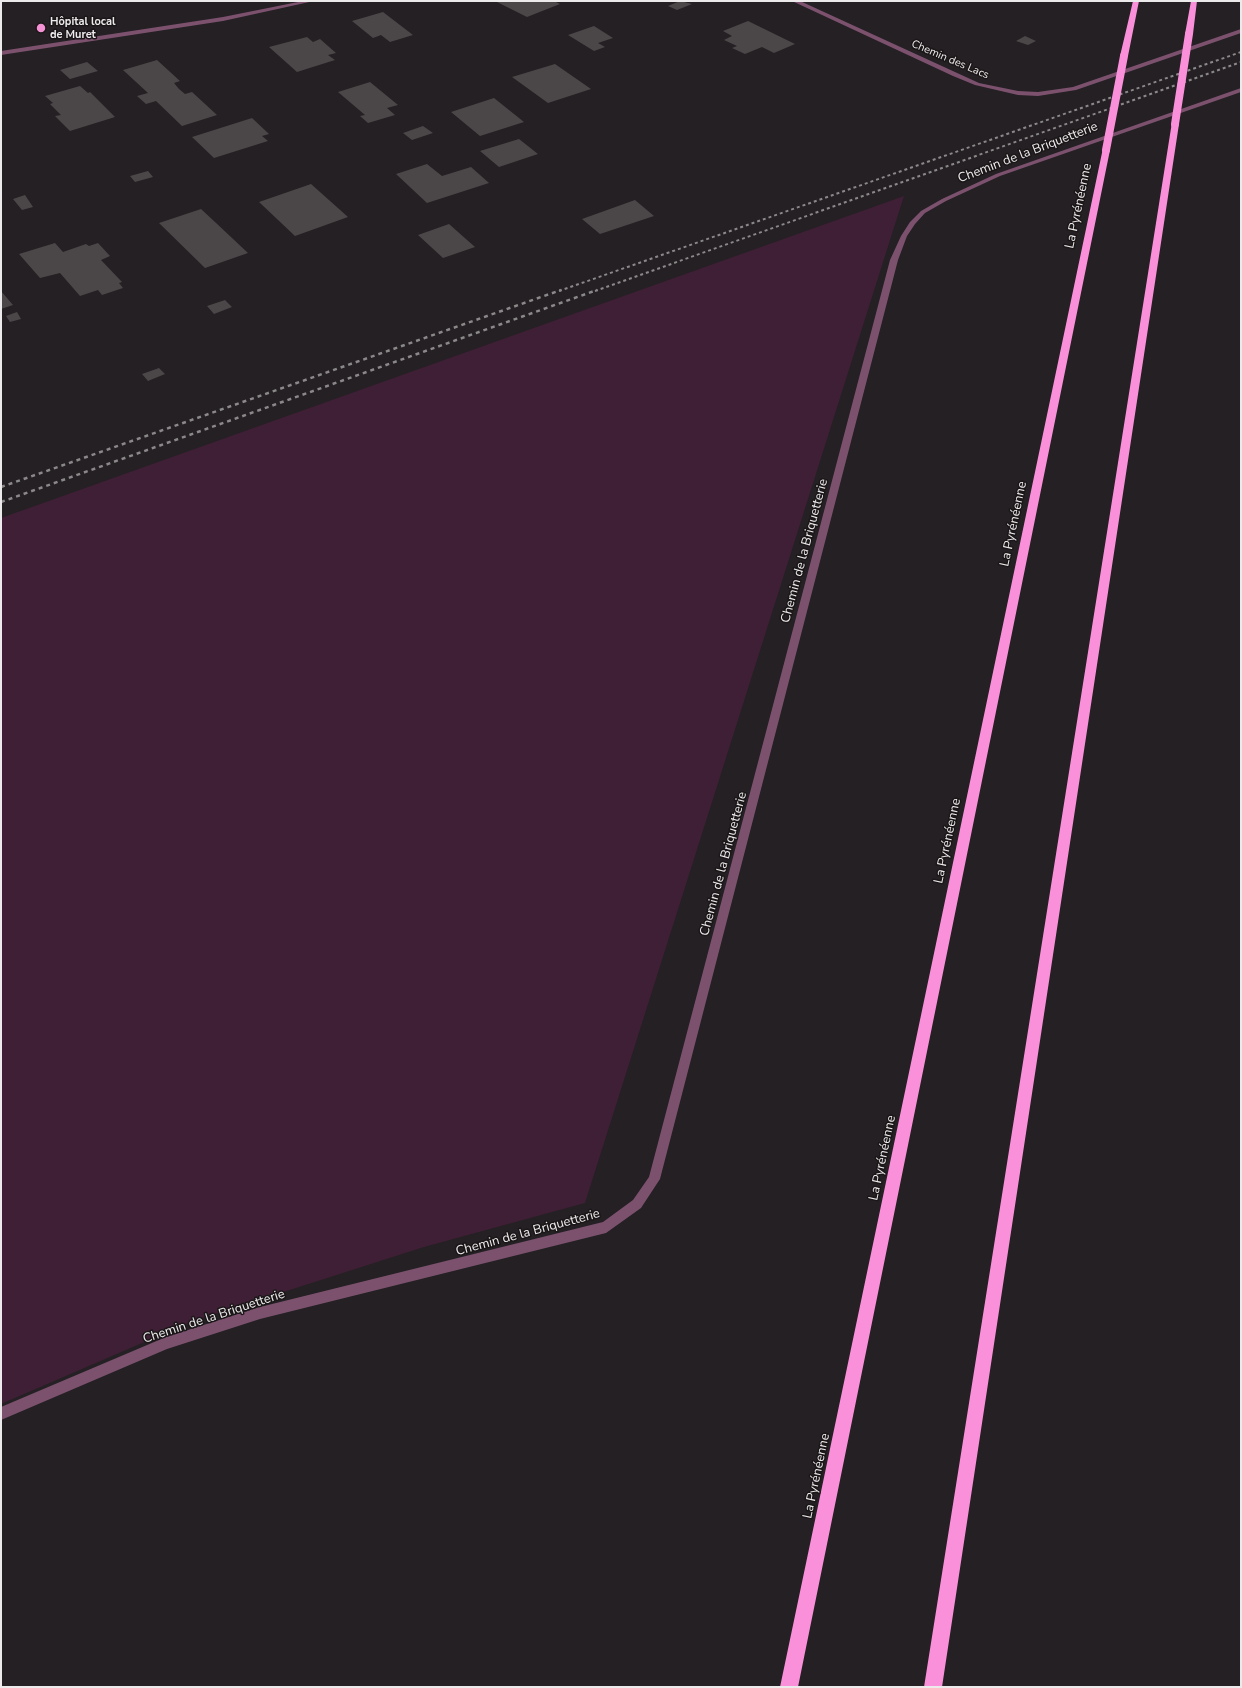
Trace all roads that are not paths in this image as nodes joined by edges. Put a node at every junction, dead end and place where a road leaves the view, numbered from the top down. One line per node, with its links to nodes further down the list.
1 (311, 1): 6 (street)
2 (795, 1): 5 (street, Chemin des Lacs)
3 (1136, 1): 9 (highway, La Pyrénéenne, bridge)
4 (1194, 1): 10 (highway, bridge)
5 (1241, 31)
6 (1, 53)
7 (1241, 90): 8 (street, Chemin de la Briquetterie)
8 (1, 1414)
9 (789, 1687)
10 (933, 1687)

